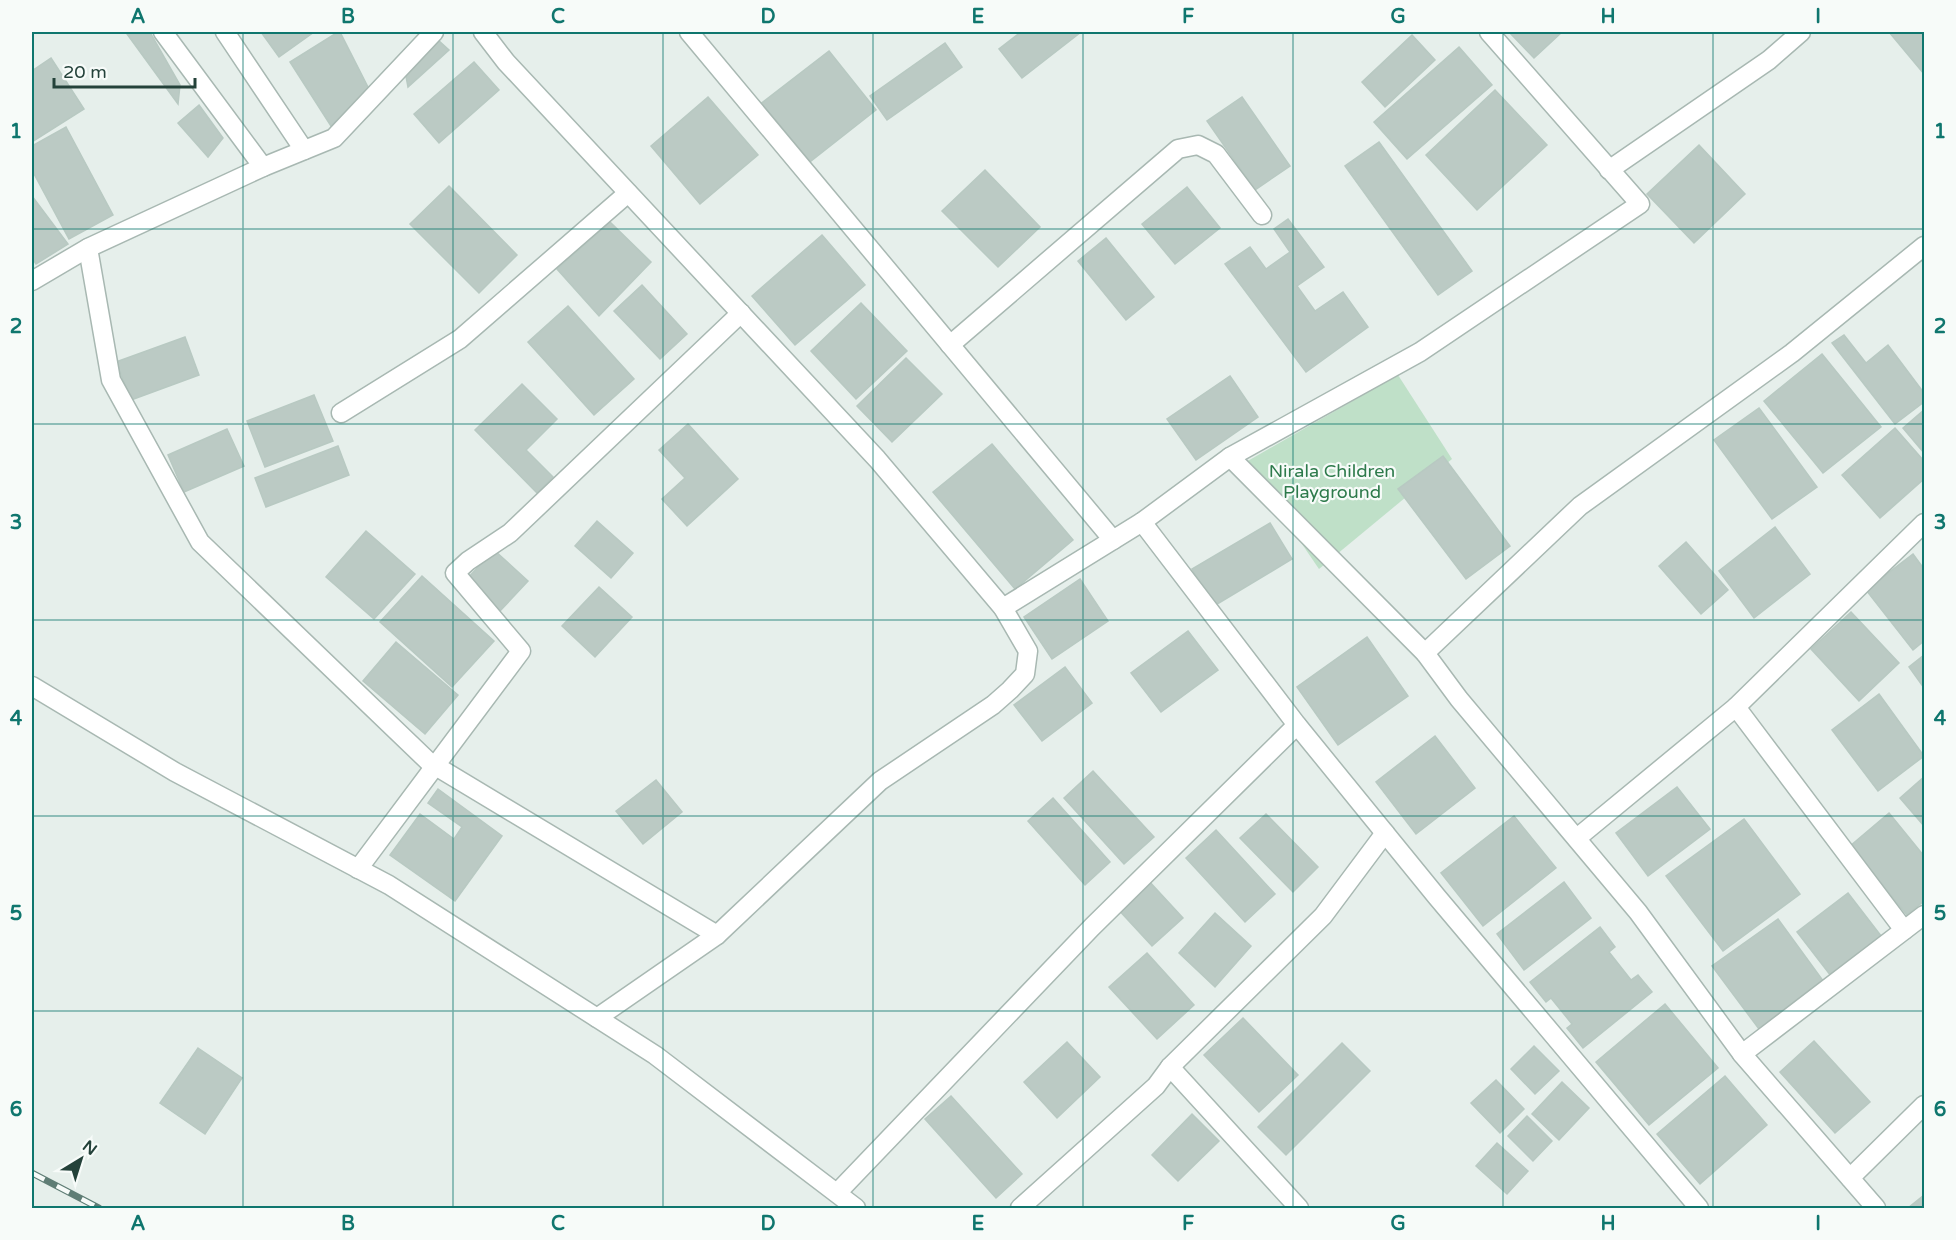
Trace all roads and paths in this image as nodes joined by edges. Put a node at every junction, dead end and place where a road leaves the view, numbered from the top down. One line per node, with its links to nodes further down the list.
1 (162, 32): 9 (street)
2 (225, 32): 8 (street)
3 (434, 32): 8 (street)
4 (483, 32): 11 (street)
5 (689, 32): 17 (street)
6 (1489, 32): 10 (street)
7 (1801, 32): 10 (street)
8 (304, 150): 9 (street)
9 (263, 167): 14 (street)
10 (1609, 170): 19 (street)
11 (628, 193): 16 (street); 18 (street)
12 (1262, 215): 17 (street)
13 (1924, 246): 24 (street)
14 (88, 248): 15 (street); 28 (street)
15 (32, 281)
16 (741, 313): 23 (street); 28 (street)
17 (950, 345): 22 (street)
18 (341, 413)
19 (1230, 457): 20 (street); 24 (street)
20 (1142, 522): 22 (street); 27 (street)
21 (1924, 523): 26 (street)
22 (1113, 540): 23 (street)
23 (1003, 608): 34 (street)
24 (1425, 653): 30 (street)
25 (32, 686): 31 (street)
26 (1736, 707): 30 (street); 33 (street)
27 (1297, 725): 29 (street); 40 (street)
28 (435, 765): 31 (street); 34 (street)
29 (1385, 833): 37 (street); 44 (street)
30 (1577, 838): 36 (street)
31 (358, 869): 35 (street)
32 (1924, 915): 33 (street)
33 (1904, 930): 36 (street)
34 (717, 935): 35 (street)
35 (597, 1018): 40 (street)
36 (1742, 1054): 39 (street)
37 (1170, 1067): 42 (street); 43 (street)
38 (1924, 1105): 39 (street)
39 (1850, 1178): 45 (street)
40 (837, 1193): 41 (street)
41 (856, 1209)
42 (1020, 1209)
43 (1299, 1209)
44 (1700, 1209)
45 (1876, 1209)

